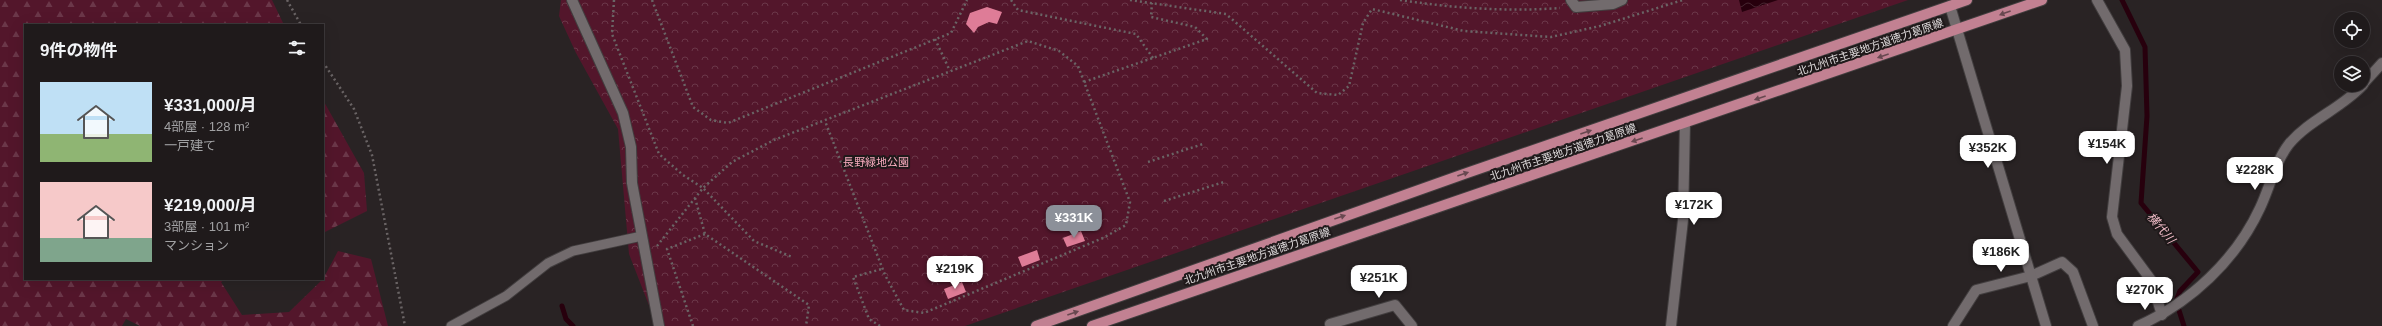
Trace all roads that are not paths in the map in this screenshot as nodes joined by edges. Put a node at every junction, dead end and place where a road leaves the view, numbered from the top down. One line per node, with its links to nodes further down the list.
1 (572, 0): 13 (street)
2 (1622, 0): 6 (street)
3 (1967, 0): 7 (main road, 北九州市主要地方道徳力葛原線)
4 (2042, 0): 8 (main road, 北九州市主要地方道徳力葛原線, one-way to 8)
5 (2096, 0): 15 (street)
6 (1573, 3)
7 (1949, 3): 8 (street); 19 (main road, 北九州市主要地方道徳力葛原線, one-way to 7)
8 (1958, 30): 12 (main road, 北九州市主要地方道徳力葛原線, one-way to 12); 14 (street)
9 (2382, 63): 10 (street)
10 (2370, 77)
11 (2357, 92): 15 (street)
12 (1685, 123): 20 (main road, 北九州市主要地方道徳力葛原線, one-way to 20); 22 (street)
13 (642, 236): 17 (lane); 18 (street)
14 (2031, 276): 23 (street); 24 (street); 25 (street)
15 (2162, 315): 26 (street)
16 (1330, 324): 21 (street)
17 (451, 326)
18 (658, 326)
19 (1036, 326)
20 (1092, 326)
21 (1412, 326)
22 (1671, 326)
23 (1953, 326)
24 (2046, 326)
25 (2093, 326)
26 (2138, 326)

